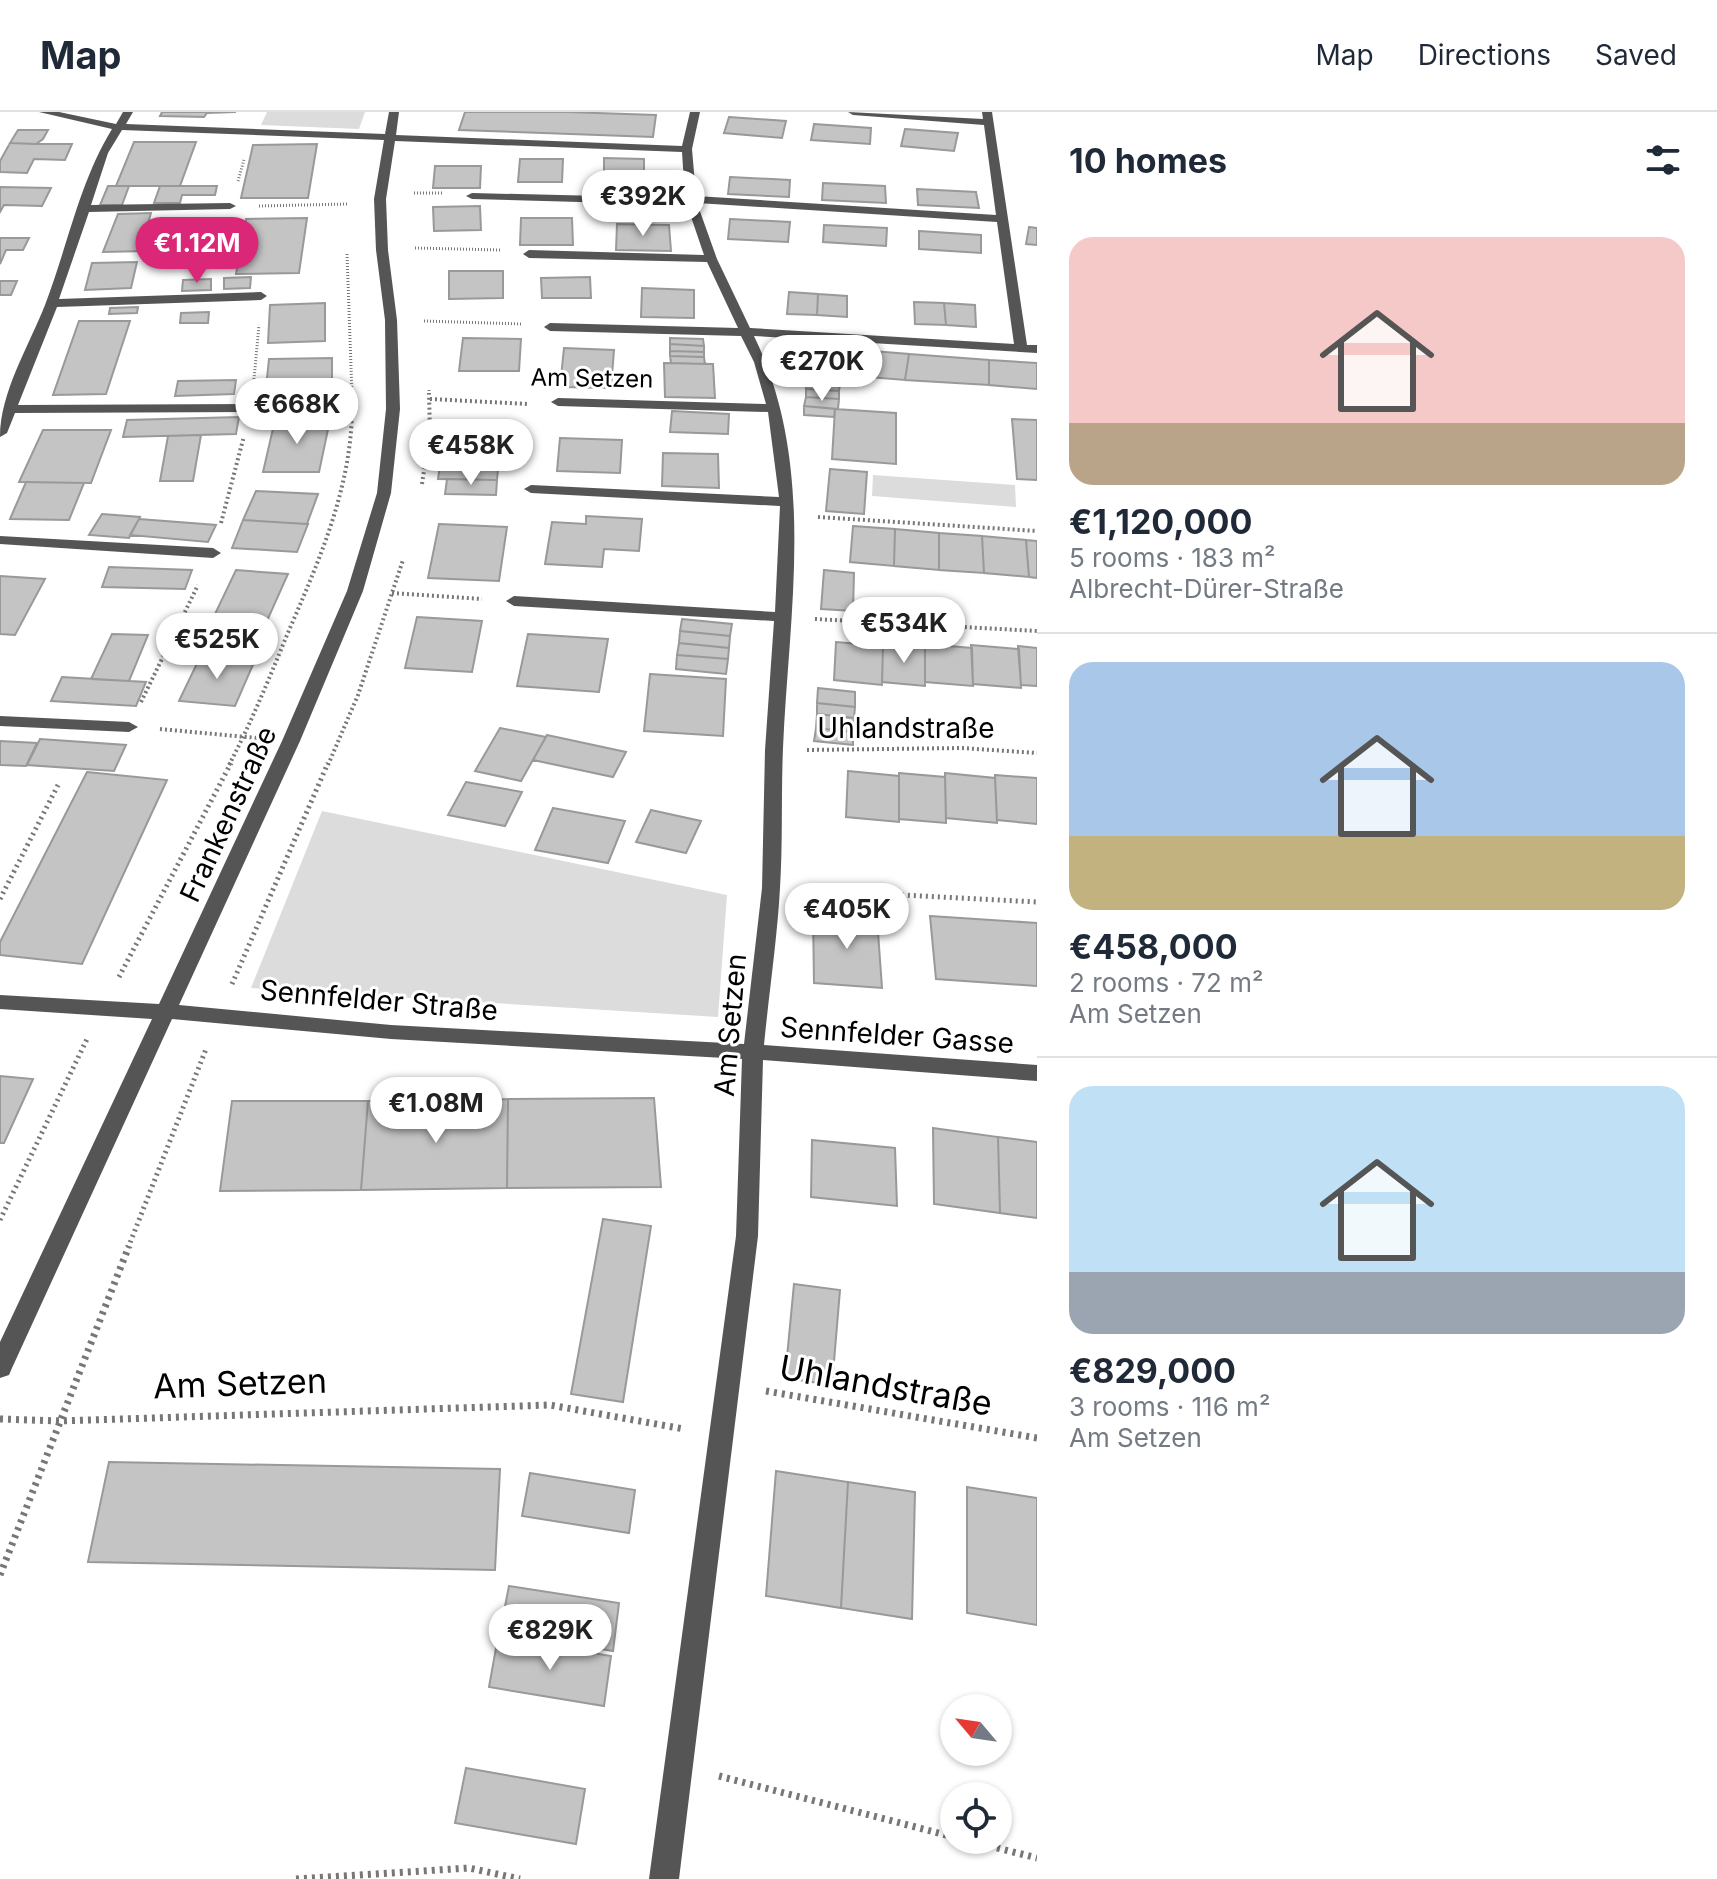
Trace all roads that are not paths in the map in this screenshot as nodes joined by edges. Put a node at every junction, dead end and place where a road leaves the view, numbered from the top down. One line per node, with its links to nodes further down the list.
1 (44, 112): 7 (street)
2 (128, 112): 7 (street)
3 (394, 112): 8 (street, Frankenstraße)
4 (695, 112): 9 (street, Am Setzen)
5 (853, 112): 6 (street)
6 (987, 117): 14 (street)
7 (117, 127): 8 (street); 13 (street)
8 (388, 138): 9 (street); 37 (street, Frankenstraße)
9 (687, 149): 11 (street, Am Setzen)
10 (472, 196): 11 (street)
11 (690, 200): 14 (street); 16 (street, Am Setzen)
12 (230, 206): 13 (street)
13 (82, 209): 18 (street)
14 (1001, 219): 21 (street)
15 (529, 254): 16 (street)
16 (711, 259): 20 (street, Am Setzen)
17 (261, 296): 18 (street)
18 (52, 303): 24 (street)
19 (550, 327): 20 (street, Am Setzen)
20 (746, 332): 21 (street, Am Setzen); 26 (street, Am Setzen)
21 (1021, 347): 22 (street, Am Setzen)
22 (1037, 349)
23 (558, 402): 26 (street, Am Setzen)
24 (7, 403): 25 (street); 27 (street)
25 (251, 408)
26 (774, 408): 29 (street, Am Setzen)
27 (0, 433)
28 (531, 489): 29 (street)
29 (788, 508): 33 (street, Am Setzen)
30 (0, 540): 31 (street)
31 (213, 553)
32 (514, 601): 33 (street)
33 (783, 617): 38 (street, Am Setzen)
34 (0, 721): 35 (street)
35 (129, 727)
36 (0, 1002): 37 (street, Sennfelder Straße)
37 (165, 1011): 38 (street, Sennfelder Straße); 40 (street, Frankenstraße)
38 (753, 1052): 39 (street, Sennfelder Gasse); 41 (street, Am Setzen)
39 (1037, 1073)
40 (0, 1368)
41 (664, 1879)

